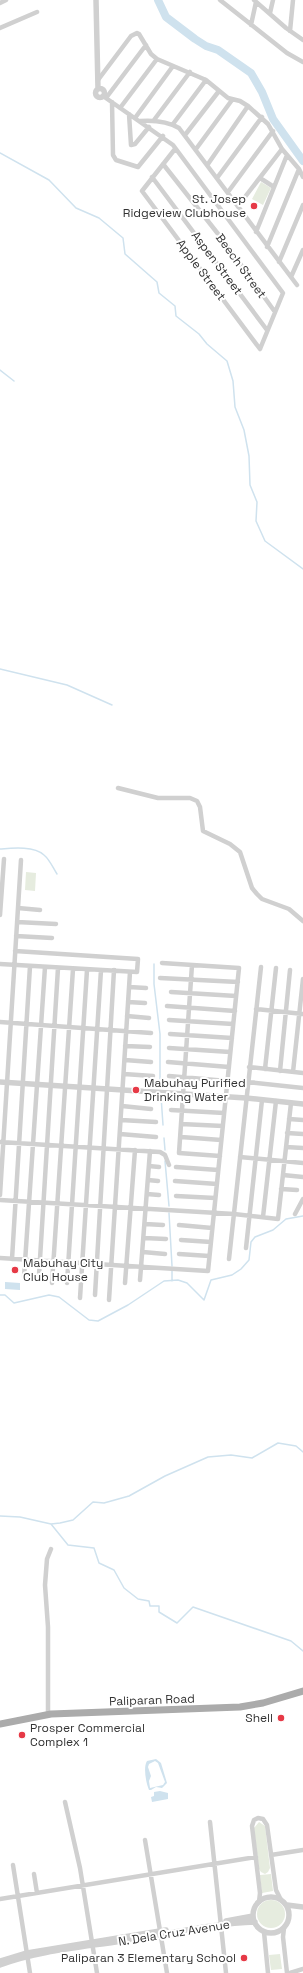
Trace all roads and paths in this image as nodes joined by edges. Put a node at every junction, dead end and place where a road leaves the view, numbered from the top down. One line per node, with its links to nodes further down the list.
1 (6, 0): 7 (street)
2 (96, 0): 19 (street)
3 (220, 0): 10 (street)
4 (273, 0): 9 (street)
5 (293, 0): 12 (street)
6 (255, 1): 9 (street); 10 (street)
7 (0, 3)
8 (37, 12): 11 (street)
9 (270, 13): 12 (street)
10 (251, 25): 16 (street)
11 (0, 28)
12 (290, 31): 13 (street)
13 (303, 40)
14 (146, 45): 15 (street); 19 (street); 22 (street)
15 (158, 59): 17 (street); 26 (street)
16 (303, 62)
17 (173, 66): 18 (street); 29 (street)
18 (190, 72): 20 (street); 30 (street)
19 (98, 80): 22 (street)
20 (206, 80): 21 (street); 32 (street)
21 (219, 91): 23 (street); 35 (street)
22 (104, 97): 24 (street)
23 (232, 100): 25 (street); 39 (street)
24 (112, 102): 26 (street); 36 (street)
25 (248, 106): 28 (street); 42 (street)
26 (120, 108): 27 (street)
27 (129, 114): 29 (street); 33 (street)
28 (262, 117): 34 (street); 46 (street)
29 (135, 118): 31 (street)
30 (154, 120): 31 (street); 32 (street)
31 (140, 121): 33 (street)
32 (173, 124): 35 (street)
33 (149, 127): 36 (street)
34 (273, 131): 37 (street); 49 (street)
35 (185, 135): 39 (street)
36 (162, 136): 38 (street)
37 (282, 148): 40 (street); 47 (street)
38 (175, 149): 41 (street); 58 (street)
39 (196, 149): 42 (street)
40 (287, 155): 43 (street); 48 (street)
41 (163, 164): 44 (street); 58 (street, Beech Street)
42 (208, 164): 46 (street)
43 (299, 169): 45 (street); 53 (street)
44 (152, 177): 59 (street, Aspen Street); 59 (street, Apple Street)
45 (303, 177)
46 (217, 178): 49 (street)
47 (260, 178): 48 (street); 51 (street)
48 (274, 187): 52 (street)
49 (228, 192): 51 (street)
50 (303, 205): 55 (street)
51 (238, 206): 52 (street)
52 (256, 232): 53 (street)
53 (267, 247): 55 (street)
54 (303, 250): 56 (street)
55 (279, 262): 56 (street)
56 (291, 277): 57 (street)
57 (297, 285)
58 (275, 312): 59 (street)
59 (267, 330)
60 (118, 788): 66 (street)
61 (4, 860): 65 (street)
62 (21, 860): 63 (street)
63 (18, 908): 64 (street); 67 (street)
64 (40, 910)
65 (0, 915)
66 (303, 921)
67 (17, 922): 68 (street); 69 (street)
68 (56, 924)
69 (16, 936): 70 (street); 71 (street)
70 (52, 938)
71 (15, 951): 74 (street); 86 (street)
72 (0, 964): 74 (street)
73 (162, 964): 75 (street)
74 (14, 965): 76 (street); 110 (street)
75 (192, 965): 89 (street); 90 (street)
76 (30, 966): 77 (street); 111 (street)
77 (45, 967): 79 (street); 113 (street)
78 (261, 967): 100 (street)
79 (58, 968): 81 (street); 114 (street)
80 (276, 968): 102 (street)
81 (73, 969): 82 (street); 115 (street)
82 (87, 970): 83 (street); 116 (street)
83 (101, 970): 84 (street); 117 (street)
84 (114, 970): 86 (street); 118 (street)
85 (290, 970): 103 (street)
86 (130, 972): 91 (street)
87 (160, 978): 89 (street)
88 (303, 979): 104 (street)
89 (191, 980): 90 (street); 94 (street)
90 (238, 982): 95 (street)
91 (129, 987): 92 (street); 96 (street)
92 (146, 988)
93 (171, 992): 94 (street)
94 (190, 993): 95 (street); 99 (street)
95 (236, 996): 101 (street)
96 (128, 1002): 97 (street); 105 (street)
97 (145, 1003)
98 (167, 1006): 99 (street)
99 (189, 1008): 101 (street); 108 (street)
100 (256, 1010): 102 (street); 134 (street)
101 (235, 1011): 112 (street)
102 (271, 1011): 103 (street); 135 (street)
103 (285, 1013): 104 (street); 136 (street)
104 (301, 1014): 137 (street)
105 (127, 1016): 106 (street); 119 (street)
106 (149, 1018)
107 (169, 1020): 108 (street)
108 (188, 1021): 112 (street); 122 (street)
109 (0, 1022): 110 (street)
110 (11, 1023): 111 (street); 145 (street)
111 (26, 1024): 113 (street); 147 (street)
112 (233, 1024): 123 (street)
113 (40, 1025): 114 (street); 148 (street)
114 (55, 1026): 115 (street); 149 (street)
115 (69, 1027): 116 (street); 150 (street)
116 (83, 1028): 117 (street); 151 (street)
117 (96, 1029): 118 (street); 152 (street)
118 (111, 1029): 119 (street); 154 (street)
119 (126, 1031): 120 (street); 124 (street)
120 (151, 1033)
121 (170, 1034): 122 (street)
122 (187, 1036): 123 (street); 127 (street)
123 (232, 1038): 128 (street)
124 (125, 1046): 125 (street); 129 (street)
125 (150, 1048)
126 (170, 1048): 127 (street)
127 (186, 1050): 128 (street); 132 (street)
128 (230, 1052): 133 (street)
129 (124, 1060): 130 (street); 139 (street)
130 (151, 1062)
131 (168, 1062): 132 (street)
132 (185, 1063): 133 (street); 142 (street)
133 (229, 1067): 143 (street)
134 (249, 1068): 135 (street); 146 (street)
135 (265, 1069): 136 (street)
136 (280, 1071): 137 (street)
137 (292, 1072): 138 (street)
138 (303, 1073)
139 (124, 1074): 140 (street); 155 (street)
140 (153, 1076)
141 (169, 1076): 142 (street)
142 (184, 1078): 143 (street); 156 (street)
143 (227, 1081): 157 (street)
144 (0, 1082): 145 (street)
145 (7, 1082): 147 (street); 180 (street)
146 (248, 1082): 153 (street); 158 (street)
147 (22, 1083): 148 (street); 181 (street)
148 (37, 1084): 149 (street); 182 (street)
149 (51, 1085): 150 (street); 183 (street)
150 (65, 1086): 151 (street); 184 (street)
151 (80, 1087): 152 (street); 185 (street)
152 (92, 1088): 154 (street); 186 (street)
153 (303, 1088)
154 (106, 1089): 155 (street); 188 (street)
155 (123, 1090): 156 (street); 163 (street)
156 (183, 1094): 157 (street); 166 (street)
157 (226, 1097): 158 (street); 167 (street)
158 (246, 1098): 159 (street); 194 (street)
159 (262, 1100): 160 (street); 195 (street)
160 (276, 1101): 161 (street); 196 (street)
161 (291, 1103): 162 (street); 168 (street)
162 (303, 1104)
163 (122, 1106): 164 (street); 169 (street)
164 (151, 1109)
165 (171, 1110): 166 (street)
166 (182, 1110): 167 (street); 172 (street)
167 (224, 1113): 173 (street)
168 (289, 1119): 170 (street); 174 (street)
169 (121, 1120): 171 (street); 175 (street)
170 (303, 1120)
171 (156, 1122)
172 (181, 1124): 173 (street); 178 (street)
173 (223, 1126): 179 (street)
174 (287, 1133): 176 (street); 187 (street)
175 (120, 1134): 177 (street); 190 (street)
176 (303, 1134)
177 (156, 1137)
178 (181, 1137): 179 (street); 193 (street)
179 (221, 1140): 193 (street)
180 (2, 1142): 181 (street); 213 (street)
181 (19, 1143): 182 (street); 219 (street)
182 (33, 1144): 183 (street); 220 (street)
183 (47, 1144): 184 (street); 221 (street)
184 (61, 1146): 185 (street); 222 (street)
185 (76, 1146): 186 (street); 223 (street)
186 (89, 1147): 188 (street); 224 (street)
187 (286, 1147): 189 (street); 197 (street)
188 (104, 1148): 190 (street); 225 (street)
189 (303, 1148)
190 (119, 1149): 191 (street); 226 (street)
191 (135, 1150): 192 (street); 227 (street)
192 (150, 1151): 199 (street); 200 (street)
193 (220, 1156): 203 (street)
194 (240, 1157): 195 (street); 230 (street)
195 (255, 1159): 196 (street); 232 (street)
196 (269, 1160): 197 (street); 233 (street)
197 (284, 1161): 198 (street); 204 (street)
198 (303, 1163)
199 (168, 1165)
200 (149, 1166): 201 (street); 206 (street)
201 (159, 1167)
202 (176, 1167): 203 (street)
203 (218, 1170): 209 (street)
204 (283, 1175): 205 (street); 210 (street)
205 (303, 1177)
206 (148, 1180): 207 (street); 212 (street)
207 (158, 1181)
208 (174, 1182): 209 (street)
209 (217, 1184): 216 (street)
210 (281, 1189): 211 (street); 233 (street)
211 (297, 1190)
212 (147, 1194): 214 (street); 228 (street)
213 (0, 1195)
214 (159, 1195)
215 (176, 1196): 216 (street)
216 (215, 1198): 229 (street)
217 (0, 1200): 219 (street)
218 (303, 1200): 231 (street)
219 (16, 1201): 220 (street); 248 (street)
220 (30, 1202): 221 (street); 250 (street)
221 (44, 1202): 222 (street); 251 (street)
222 (59, 1204): 223 (street); 252 (street)
223 (72, 1204): 224 (street); 253 (street)
224 (86, 1205): 225 (street); 254 (street)
225 (100, 1206): 226 (street); 255 (street)
226 (116, 1207): 227 (street); 256 (street)
227 (131, 1208): 228 (street); 257 (street)
228 (146, 1209): 229 (street); 234 (street)
229 (214, 1213): 230 (street); 237 (street)
230 (234, 1214): 232 (street); 249 (street)
231 (295, 1214)
232 (249, 1216): 233 (street); 242 (street)
233 (263, 1217)
234 (145, 1224): 235 (street); 238 (street)
235 (163, 1225)
236 (179, 1225): 237 (street)
237 (212, 1228): 241 (street)
238 (144, 1238): 239 (street); 243 (street)
239 (166, 1239)
240 (181, 1240): 241 (street)
241 (211, 1242): 246 (street)
242 (246, 1248)
243 (143, 1252): 244 (street); 258 (street)
244 (165, 1254)
245 (179, 1254): 246 (street)
246 (209, 1256): 258 (street)
247 (0, 1258): 248 (street)
248 (12, 1259): 250 (street)
249 (229, 1259)
250 (25, 1260): 251 (street); 260 (street)
251 (41, 1261): 252 (street); 259 (street)
252 (55, 1261): 253 (street); 262 (street)
253 (69, 1262): 254 (street); 263 (street)
254 (82, 1263): 255 (street); 266 (street)
255 (96, 1264): 256 (street); 265 (street)
256 (112, 1265): 257 (street); 267 (street)
257 (128, 1266): 258 (street); 264 (street)
258 (142, 1266): 261 (street)
259 (39, 1275)
260 (24, 1277)
261 (140, 1280)
262 (52, 1283)
263 (67, 1283)
264 (125, 1284)
265 (94, 1295)
266 (80, 1298)
267 (109, 1300)
268 (51, 1549): 270 (street)
269 (303, 1691): 270 (main road, Paliparan Road)
270 (48, 1714): 271 (main road, Paliparan Road)
271 (0, 1724)
272 (66, 1802): 282 (street)
273 (210, 1822): 278 (street)
274 (145, 1840): 281 (street)
275 (303, 1850): 276 (street)
276 (271, 1855): 277 (street); 286 (street)
277 (256, 1857): 278 (street); 287 (street)
278 (216, 1864): 281 (street); 293 (street)
279 (13, 1865): 284 (street)
280 (34, 1874): 283 (street)
281 (151, 1875): 282 (street); 296 (street)
282 (83, 1886): 283 (street); 297 (street)
283 (37, 1893): 284 (street)
284 (18, 1896): 285 (street); 298 (street)
285 (0, 1899)
286 (281, 1900): 287 (street); 288 (street)
287 (259, 1902): 291 (street)
288 (286, 1905): 289 (street); 290 (street)
289 (302, 1908): 290 (street)
290 (290, 1915): 294 (street)
291 (253, 1916): 292 (street); 293 (street, N. Dela Cruz Avenue)
292 (255, 1922): 293 (street, N. Dela Cruz Avenue); 295 (street)
293 (221, 1924): 296 (street, N. Dela Cruz Avenue); 305 (street)
294 (284, 1928): 295 (street); 307 (street)
295 (264, 1932): 306 (street)
296 (160, 1933): 297 (street, N. Dela Cruz Avenue); 304 (street)
297 (92, 1944): 298 (street, N. Dela Cruz Avenue); 303 (street)
298 (27, 1955): 299 (street, N. Dela Cruz Avenue); 300 (street, N. Dela Cruz Avenue); 302 (street)
299 (0, 1961)
300 (0, 1965)
301 (303, 1969): 307 (street)
302 (30, 1973)
303 (97, 1973)
304 (167, 1973)
305 (226, 1973)
306 (268, 1973)
307 (289, 1973)

